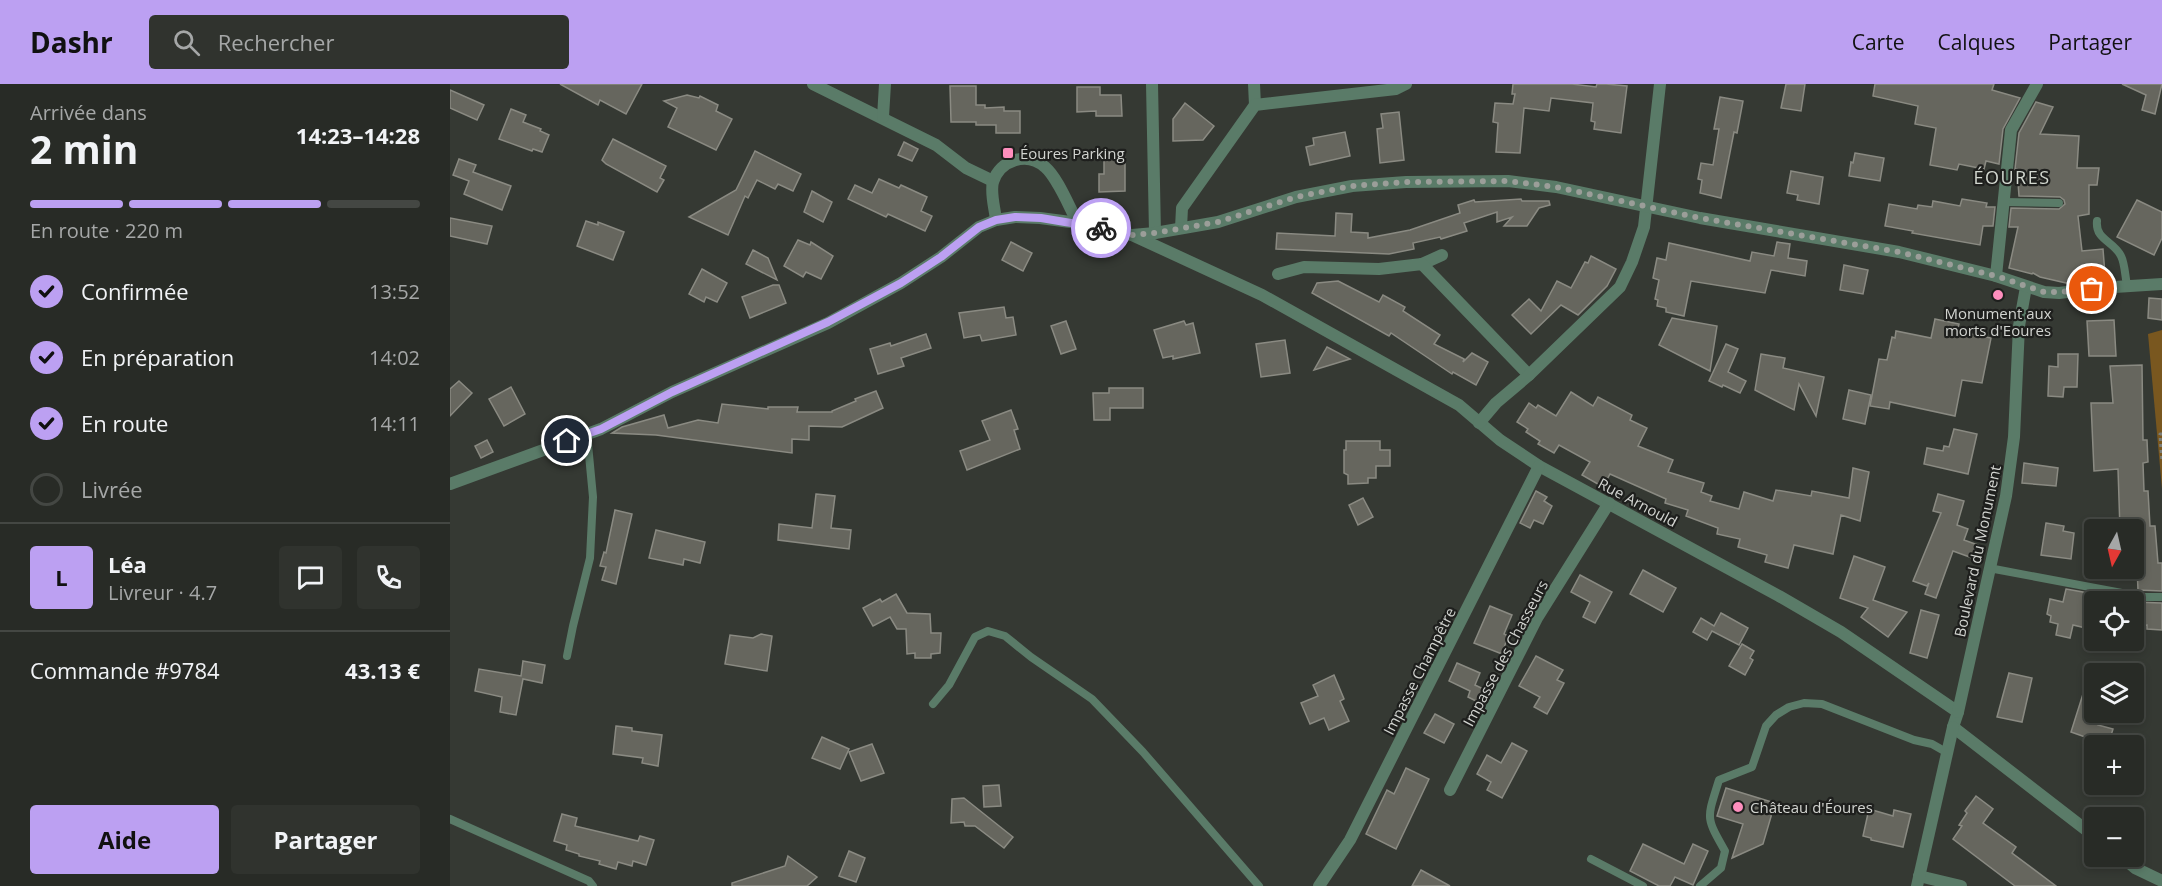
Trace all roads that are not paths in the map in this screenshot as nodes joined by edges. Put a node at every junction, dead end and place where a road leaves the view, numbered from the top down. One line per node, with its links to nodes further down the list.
1 (813, 84): 9 (street)
2 (885, 84): 9 (street)
3 (1152, 84): 18 (street)
4 (1254, 84): 8 (street)
5 (1406, 84): 8 (street)
6 (1660, 84): 13 (street)
7 (2037, 84): 11 (street)
8 (1255, 105): 17 (street)
9 (883, 117): 10 (street)
10 (993, 182): 14 (street); 16 (street)
11 (2004, 202): 12 (lane); 23 (street)
12 (2059, 203)
13 (1647, 207): 17 (street); 23 (street); 27 (street)
14 (996, 220): 16 (street); 29 (street)
15 (2097, 221): 25 (lane)
16 (1078, 224): 19 (street)
17 (1180, 228): 18 (street)
18 (1155, 233): 19 (street)
19 (1132, 235): 28 (street, Rue Arnould)
20 (1442, 255): 21 (street)
21 (1422, 264): 22 (street); 27 (street)
22 (1278, 274)
23 (1996, 276): 26 (street)
24 (2162, 284): 25 (street)
25 (2127, 285): 26 (street)
26 (2026, 287): 33 (street, Boulevard du Monument)
27 (1529, 375): 28 (street)
28 (1479, 423): 30 (street, Rue Arnould)
29 (586, 434): 31 (street); 35 (lane)
30 (1539, 466): 32 (street, Rue Arnould); 49 (street, Impasse Champêtre)
31 (450, 484)
32 (1609, 503): 37 (street, Rue Arnould); 40 (street, Impasse des Chasseurs)
33 (1989, 568): 34 (lane); 37 (street, Boulevard du Monument)
34 (2162, 597)
35 (567, 656)
36 (933, 704): 48 (lane)
37 (1958, 712): 38 (street)
38 (1953, 726): 39 (street); 42 (street)
39 (1946, 752): 46 (street); 51 (lane)
40 (1450, 790)
41 (450, 819): 47 (lane)
42 (2084, 828)
43 (1591, 859): 50 (lane)
44 (2135, 867): 45 (street)
45 (2162, 880)
46 (1918, 881): 52 (street)
47 (593, 886)
48 (1260, 886)
49 (1319, 886)
50 (1643, 886)
51 (1700, 886)
52 (1961, 886)

